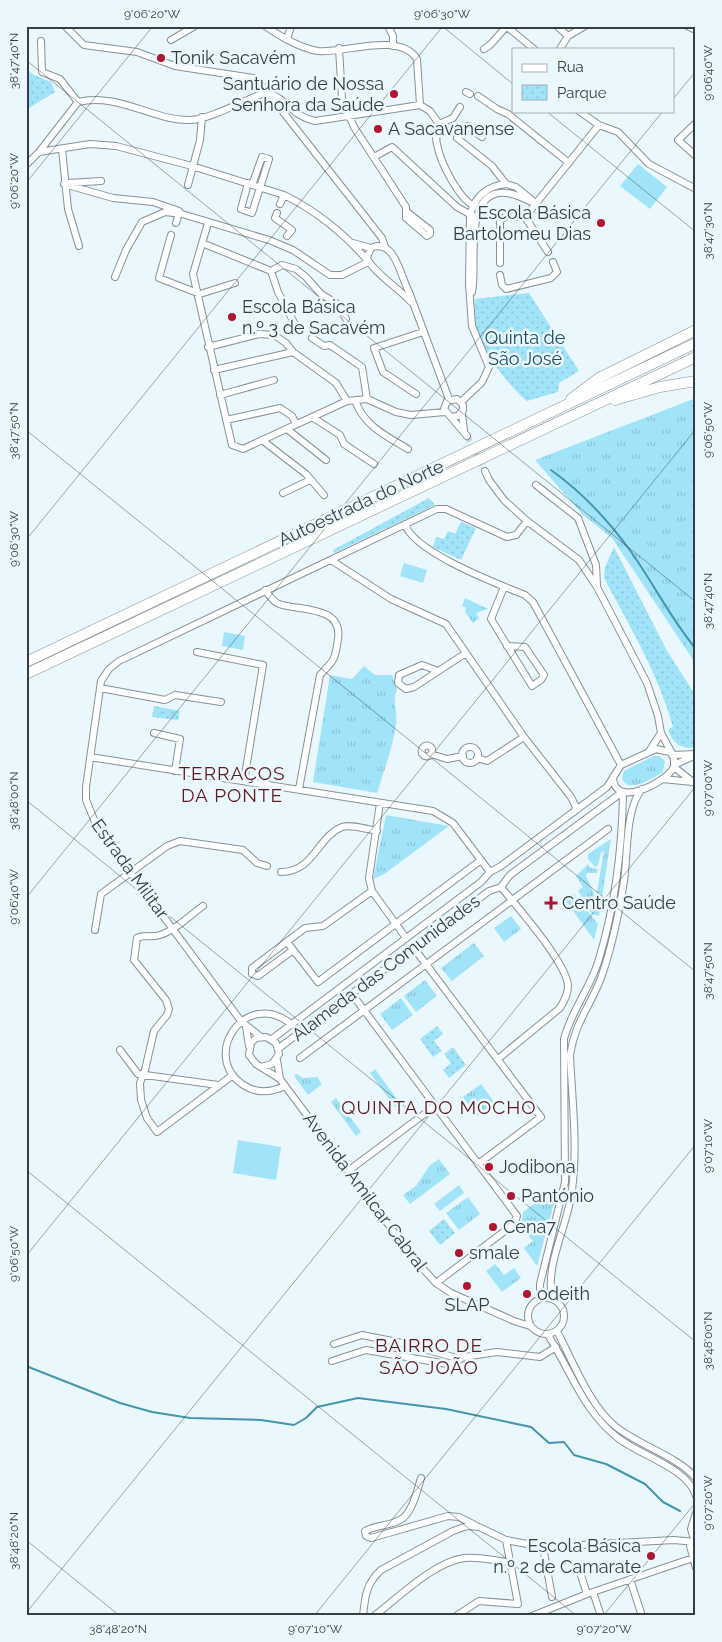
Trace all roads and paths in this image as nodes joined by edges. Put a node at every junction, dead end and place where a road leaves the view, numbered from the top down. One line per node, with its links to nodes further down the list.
1 (65, 26): 20 (street)
2 (195, 26): 13 (street)
3 (265, 26): 12 (street)
4 (291, 26): 12 (street)
5 (388, 26): 15 (street)
6 (506, 26): 17 (street); 19 (street)
7 (557, 26): 11 (street)
8 (585, 26): 11 (street)
9 (686, 26): 10 (street)
10 (696, 30)
11 (568, 36): 18 (street)
12 (287, 39): 16 (street)
13 (172, 40)
14 (41, 41): 22 (street)
15 (393, 46): 16 (street); 23 (street)
16 (339, 48): 27 (street)
17 (533, 48)
18 (561, 48)
19 (484, 49)
20 (267, 92): 26 (street); 27 (street); 64 (street)
21 (478, 96): 39 (street)
22 (78, 102): 26 (street); 35 (street)
23 (420, 105): 27 (street); 29 (street)
24 (460, 108): 29 (street)
25 (581, 112): 30 (street)
26 (202, 117): 41 (street)
27 (350, 117): 37 (street)
28 (696, 123): 33 (street)
29 (439, 124): 51 (street)
30 (599, 125): 39 (street); 46 (street)
31 (672, 133): 33 (street)
32 (482, 137): 44 (street)
33 (678, 140): 36 (street)
34 (62, 149): 35 (street); 41 (street); 43 (street)
35 (39, 152): 38 (street)
36 (696, 156)
37 (374, 157): 52 (street); 55 (street)
38 (29, 159): 40 (street)
39 (569, 163): 49 (street)
40 (26, 165)
41 (192, 166): 45 (street); 48 (street)
42 (102, 181): 43 (street)
43 (64, 184): 53 (street); 63 (street)
44 (506, 184): 47 (street); 49 (street); 51 (street)
45 (188, 185)
46 (696, 189)
47 (506, 192): 49 (street); 51 (street)
48 (284, 195): 50 (street); 62 (street)
49 (535, 203): 56 (street)
50 (280, 204)
51 (476, 207): 55 (street)
52 (407, 212)
53 (180, 213): 57 (street); 58 (street); 73 (street)
54 (277, 213): 60 (street)
55 (473, 216): 96 (street)
56 (524, 217): 66 (street); 69 (street)
57 (176, 223)
58 (208, 223): 61 (street); 67 (street)
59 (171, 235): 76 (street)
60 (287, 236)
61 (202, 243): 70 (street); 76 (street)
62 (353, 244): 65 (street); 67 (street)
63 (78, 246)
64 (385, 247): 65 (street); 72 (street)
65 (371, 248): 67 (street)
66 (548, 252)
67 (367, 261): 74 (street)
68 (553, 262): 71 (street)
69 (500, 263)
70 (271, 271): 78 (street); 80 (street)
71 (500, 275)
72 (402, 276): 74 (street); 77 (street)
73 (115, 277)
74 (391, 282): 77 (street)
75 (235, 283): 76 (street)
76 (196, 294): 84 (street)
77 (411, 302): 81 (street)
78 (346, 319)
79 (696, 330): 97 (highway)
80 (299, 332)
81 (423, 332): 90 (street); 93 (street)
82 (312, 338): 92 (street)
83 (696, 343): 97 (highway, Autoestrada do Norte)
84 (208, 347): 85 (street); 87 (street)
85 (293, 352): 87 (street); 95 (street)
86 (696, 357): 98 (highway, Autoestrada do Norte)
87 (214, 370): 91 (street)
88 (274, 380): 91 (street)
89 (693, 382): 98 (highway)
90 (416, 394)
91 (220, 395): 102 (street)
92 (367, 399): 94 (street); 100 (street)
93 (449, 399): 96 (street); 100 (street)
94 (355, 400): 95 (street); 106 (street)
95 (347, 401): 101 (street)
96 (461, 402): 99 (street)
97 (563, 406): 123 (highway, Autoestrada do Norte)
98 (587, 408): 125 (highway, Autoestrada do Norte)
99 (462, 413): 100 (street); 100 (street)
100 (448, 414)
101 (312, 417): 103 (street); 108 (street)
102 (226, 420): 103 (street); 105 (street)
103 (296, 424): 104 (street)
104 (287, 429): 105 (street); 107 (street)
105 (262, 440): 110 (street)
106 (408, 449)
107 (326, 460)
108 (374, 464)
109 (485, 470): 114 (street)
110 (310, 480): 112 (street); 113 (street)
111 (536, 485): 118 (street)
112 (283, 493)
113 (324, 495)
114 (527, 521): 115 (street, Estrada Militar); 118 (street)
115 (406, 524): 116 (street, Estrada Militar); 117 (street)
116 (331, 560): 119 (street, Estrada Militar); 122 (street)
117 (504, 587): 120 (street); 138 (street)
118 (598, 587): 128 (street)
119 (265, 590): 126 (street, Estrada Militar); 147 (street)
120 (507, 646): 120 (street)
121 (197, 652): 144 (street)
122 (466, 653): 124 (street); 130 (street)
123 (26, 662)
124 (438, 671): 124 (street)
125 (26, 674)
126 (100, 688): 127 (street); 136 (street, Estrada Militar)
127 (221, 702)
128 (661, 732): 131 (street); 133 (street)
129 (154, 733): 140 (street)
130 (524, 737): 137 (street); 149 (street)
131 (649, 752): 133 (street); 138 (street)
132 (431, 754): 134 (street)
133 (671, 754): 135 (street); 139 (street)
134 (462, 756): 137 (street); 137 (street)
135 (694, 756): 139 (street); 141 (street)
136 (90, 757): 140 (street); 159 (street, Estrada Militar)
137 (477, 758)
138 (621, 765): 142 (street, Alameda das Comunidades)
139 (674, 766): 141 (street); 143 (street)
140 (175, 771): 144 (street)
141 (687, 776): 145 (street)
142 (613, 777): 148 (street); 150 (street, Alameda das Comunidades)
143 (662, 779): 145 (street); 146 (street, Alameda das Comunidades)
144 (244, 781): 147 (street)
145 (694, 784)
146 (642, 788): 148 (street, Alameda das Comunidades); 197 (street)
147 (299, 789): 152 (street)
148 (622, 793): 151 (street, Alameda das Comunidades); 153 (street)
149 (571, 797): 150 (street); 154 (street)
150 (588, 801): 154 (street, Alameda das Comunidades)
151 (608, 802): 153 (street); 162 (street, Alameda das Comunidades)
152 (380, 803): 156 (street); 157 (street)
153 (624, 810): 196 (street)
154 (574, 812): 161 (street, Alameda das Comunidades)
155 (608, 829): 164 (street)
156 (376, 831): 160 (street); 163 (street)
157 (481, 860): 161 (street); 166 (street)
158 (267, 866): 159 (street)
159 (130, 871): 167 (street, Estrada Militar); 168 (street)
160 (281, 872)
161 (491, 873): 162 (street); 162 (street, Alameda das Comunidades); 169 (street, Alameda das Comunidades)
162 (500, 885): 164 (street); 171 (street, Alameda das Comunidades)
163 (372, 891): 166 (street); 170 (street)
164 (512, 901): 173 (street); 184 (street)
165 (202, 906): 167 (street)
166 (396, 924): 169 (street); 172 (street)
167 (173, 928): 176 (street, Estrada Militar); 187 (street)
168 (95, 930)
169 (406, 938): 177 (street, Alameda das Comunidades)
170 (287, 942): 172 (street); 172 (street)
171 (413, 947): 173 (street); 174 (street, Alameda das Comunidades)
172 (293, 950)
173 (427, 964): 175 (street); 184 (street)
174 (352, 994): 175 (street); 181 (street, Alameda das Comunidades)
175 (364, 1011): 183 (street); 192 (street)
176 (243, 1024): 177 (street); 178 (street, Estrada Militar); 180 (street, Estrada Militar); 188 (street)
177 (291, 1024): 179 (street, Alameda das Comunidades)
178 (260, 1037): 179 (street, Alameda das Comunidades); 180 (street)
179 (272, 1039): 181 (street, Alameda das Comunidades)
180 (249, 1046): 186 (street)
181 (279, 1048): 185 (street, Alameda das Comunidades)
182 (120, 1050): 187 (street)
183 (300, 1058)
184 (498, 1059): 193 (street)
185 (277, 1060): 186 (street); 189 (street)
186 (261, 1067): 189 (street)
187 (142, 1075): 190 (street); 190 (street)
188 (233, 1075): 190 (street); 191 (street)
189 (280, 1078): 191 (street, Avenida Amílcar Cabral)
190 (218, 1085)
191 (285, 1086): 194 (street, Avenida Amílcar Cabral)
192 (435, 1106): 193 (street); 194 (street)
193 (478, 1164): 195 (street)
194 (348, 1171): 195 (street, Avenida Amílcar Cabral)
195 (436, 1283): 199 (street, Avenida Amílcar Cabral)
196 (540, 1299): 197 (street); 198 (street)
197 (552, 1299): 201 (street)
198 (529, 1310): 199 (street); 200 (street)
199 (514, 1321): 200 (street, Avenida Amílcar Cabral)
200 (530, 1326): 202 (street)
201 (557, 1331): 202 (street); 208 (street)
202 (548, 1335): 204 (street)
203 (334, 1344): 205 (street)
204 (556, 1347): 205 (street); 209 (street)
205 (467, 1357): 206 (street)
206 (332, 1361)
207 (421, 1478): 211 (street)
208 (696, 1478)
209 (696, 1496)
210 (696, 1513): 213 (street)
211 (478, 1527): 212 (street); 222 (street)
212 (506, 1540): 214 (street); 216 (street)
213 (695, 1540): 214 (street); 215 (street)
214 (543, 1546): 221 (street)
215 (693, 1558): 218 (street); 219 (street)
216 (510, 1562): 223 (street); 224 (street)
217 (578, 1566): 220 (street)
218 (696, 1568)
219 (630, 1579): 220 (street); 227 (street)
220 (590, 1593): 225 (street); 226 (street)
221 (552, 1597)
222 (363, 1616)
223 (374, 1616)
224 (456, 1616)
225 (532, 1616)
226 (601, 1616)
227 (642, 1616)

